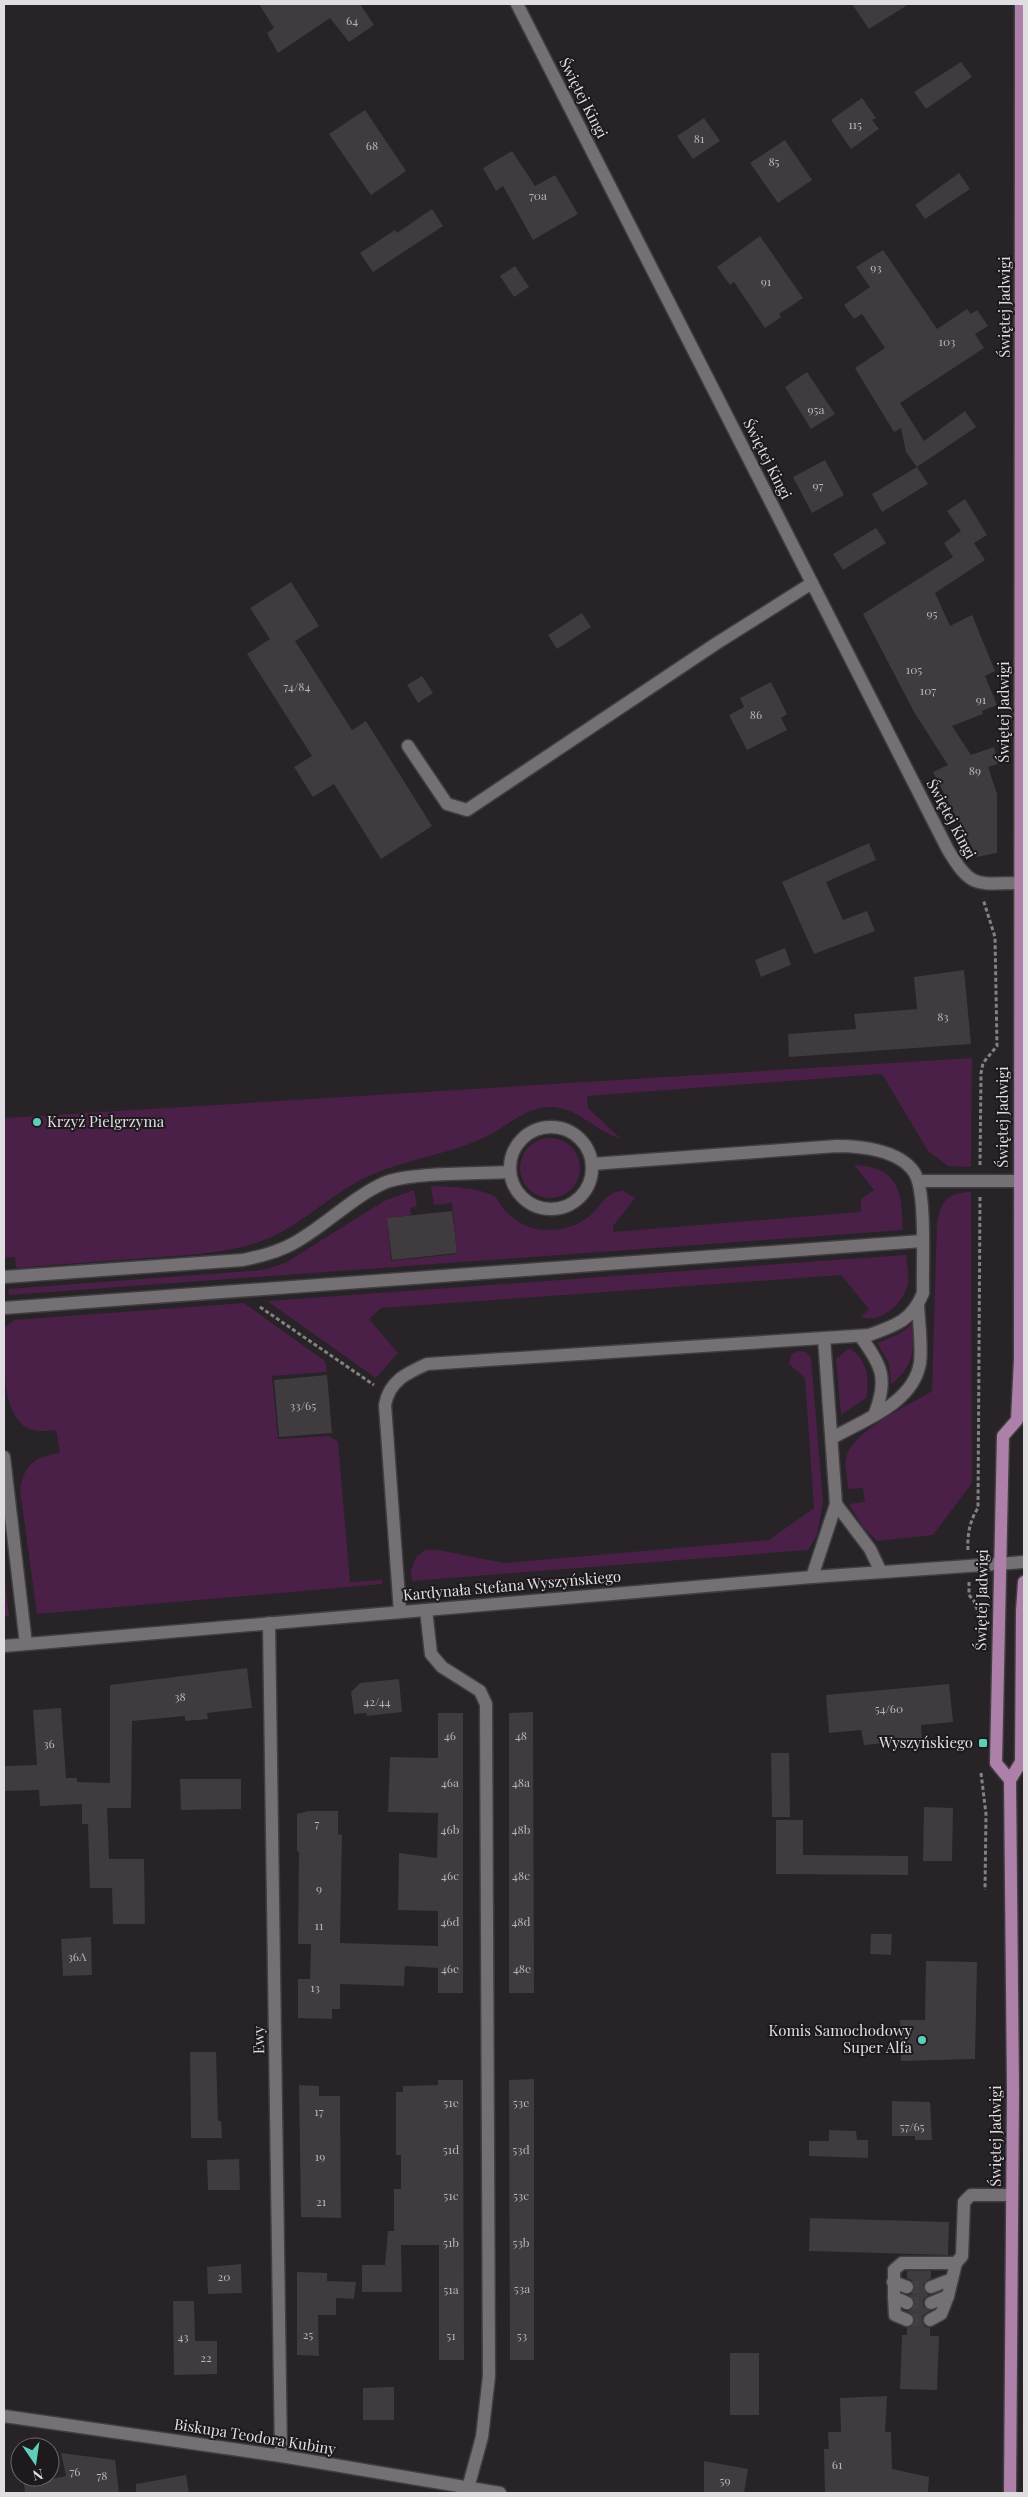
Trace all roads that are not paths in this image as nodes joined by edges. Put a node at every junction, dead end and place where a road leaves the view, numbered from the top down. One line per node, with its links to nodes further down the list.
1 (517, 4): 3 (street, Świętej Kingi)
2 (1021, 4): 4 (main road, Świętej Jadwigi)
3 (812, 583): 5 (street); 7 (street, Świętej Kingi)
4 (1022, 689): 6 (main road, Świętej Jadwigi)
5 (408, 746)
6 (1022, 793): 7 (main road, Świętej Jadwigi)
7 (1020, 883): 10 (main road, Świętej Jadwigi)
8 (592, 1164): 9 (street); 9 (street); 11 (street)
9 (509, 1172): 13 (street)
10 (1019, 1180): 11 (street); 19 (main road, Świętej Jadwigi)
11 (919, 1181): 12 (street)
12 (922, 1242): 14 (street); 15 (street)
13 (4, 1277)
14 (918, 1305): 16 (street); 18 (street)
15 (4, 1308)
16 (860, 1336): 17 (street); 18 (street)
17 (824, 1338): 20 (street); 29 (street)
18 (875, 1413): 20 (street)
19 (1021, 1424): 24 (main road, Świętej Jadwigi)
20 (832, 1438): 22 (street)
21 (4, 1457): 31 (street)
22 (836, 1504): 25 (street); 26 (street)
23 (1024, 1562): 24 (street, Kardynała Stefana Wyszyńskiego)
24 (999, 1563): 25 (street, Kardynała Stefana Wyszyńskiego); 33 (main road, Świętej Jadwigi)
25 (882, 1572): 26 (street, Kardynała Stefana Wyszyńskiego)
26 (812, 1577): 28 (street, Kardynała Stefana Wyszyńskiego)
27 (1024, 1582): 33 (main road, Świętej Jadwigi)
28 (426, 1610): 29 (street, Kardynała Stefana Wyszyńskiego); 48 (street)
29 (400, 1612): 30 (street, Kardynała Stefana Wyszyńskiego)
30 (269, 1623): 31 (street, Kardynała Stefana Wyszyńskiego); 47 (street, Ewy)
31 (26, 1644): 32 (street, Kardynała Stefana Wyszyńskiego)
32 (4, 1646)
33 (1010, 1780): 34 (main road, Świętej Jadwigi)
34 (1012, 2195): 35 (street); 50 (main road, Świętej Jadwigi)
35 (956, 2263): 36 (street); 37 (street)
36 (952, 2279): 38 (street); 40 (street)
37 (893, 2282): 39 (street); 41 (street)
38 (931, 2287)
39 (907, 2288)
40 (948, 2296): 43 (street); 45 (street)
41 (894, 2297): 42 (street); 44 (street)
42 (907, 2303)
43 (931, 2303)
44 (907, 2320)
45 (930, 2320)
46 (4, 2416): 47 (street, Biskupa Teodora Kubiny)
47 (282, 2456): 48 (street, Biskupa Teodora Kubiny)
48 (468, 2488): 49 (street, Biskupa Teodora Kubiny)
49 (500, 2493)
50 (1010, 2493)

